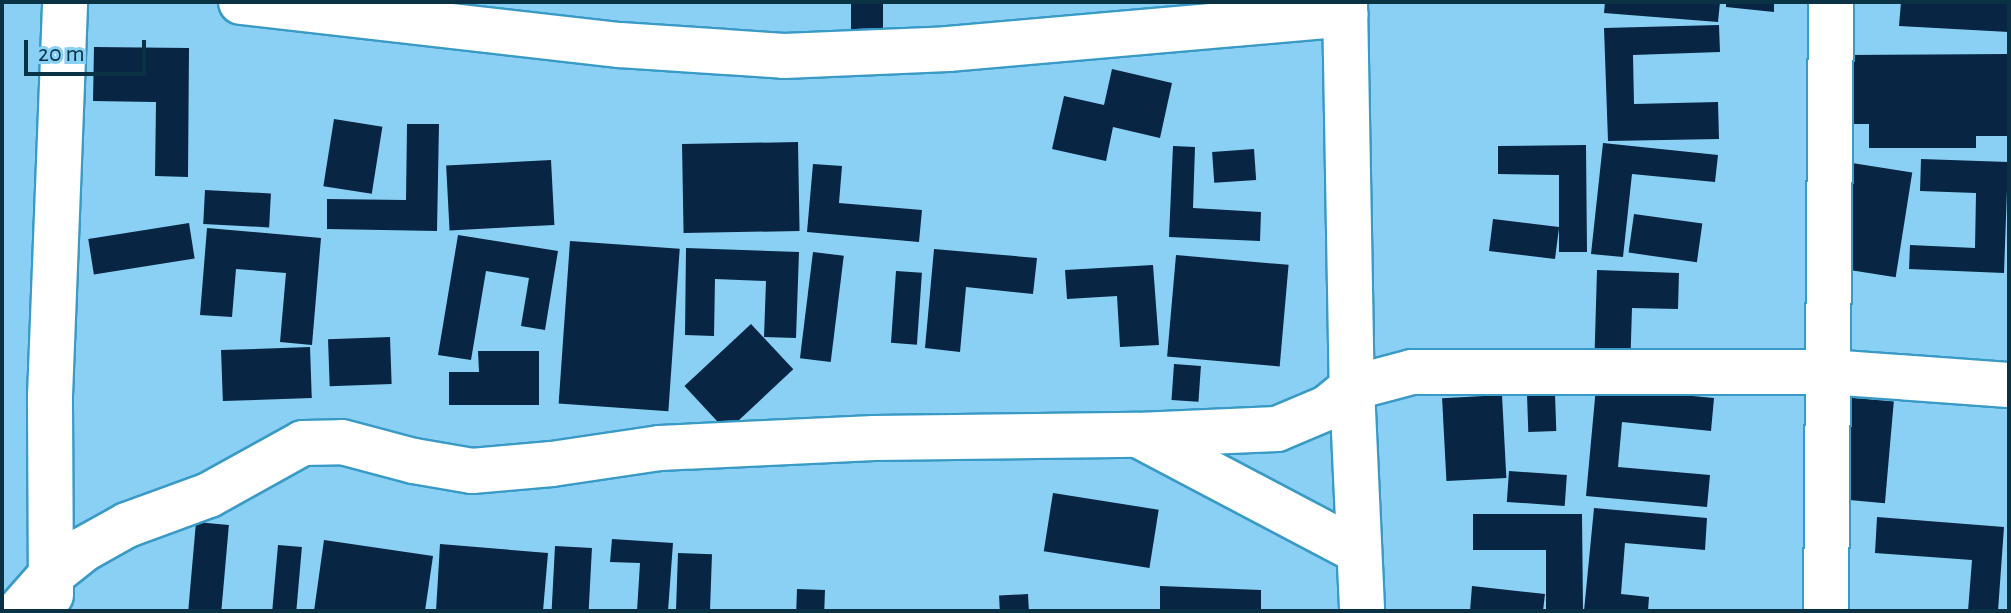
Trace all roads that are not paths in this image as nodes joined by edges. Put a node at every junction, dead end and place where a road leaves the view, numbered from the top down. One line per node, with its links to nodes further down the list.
1 (65, 2): 10 (street)
2 (241, 2): 4 (street)
3 (1831, 2): 5 (street)
4 (1345, 8): 7 (street)
5 (1828, 372): 6 (street); 7 (street); 13 (street)
6 (2009, 385)
7 (1352, 388): 8 (street); 9 (street)
8 (1138, 435): 9 (street); 10 (street)
9 (1358, 551): 12 (street)
10 (51, 594): 11 (street)
11 (19, 611)
12 (1362, 611)
13 (1826, 611)

